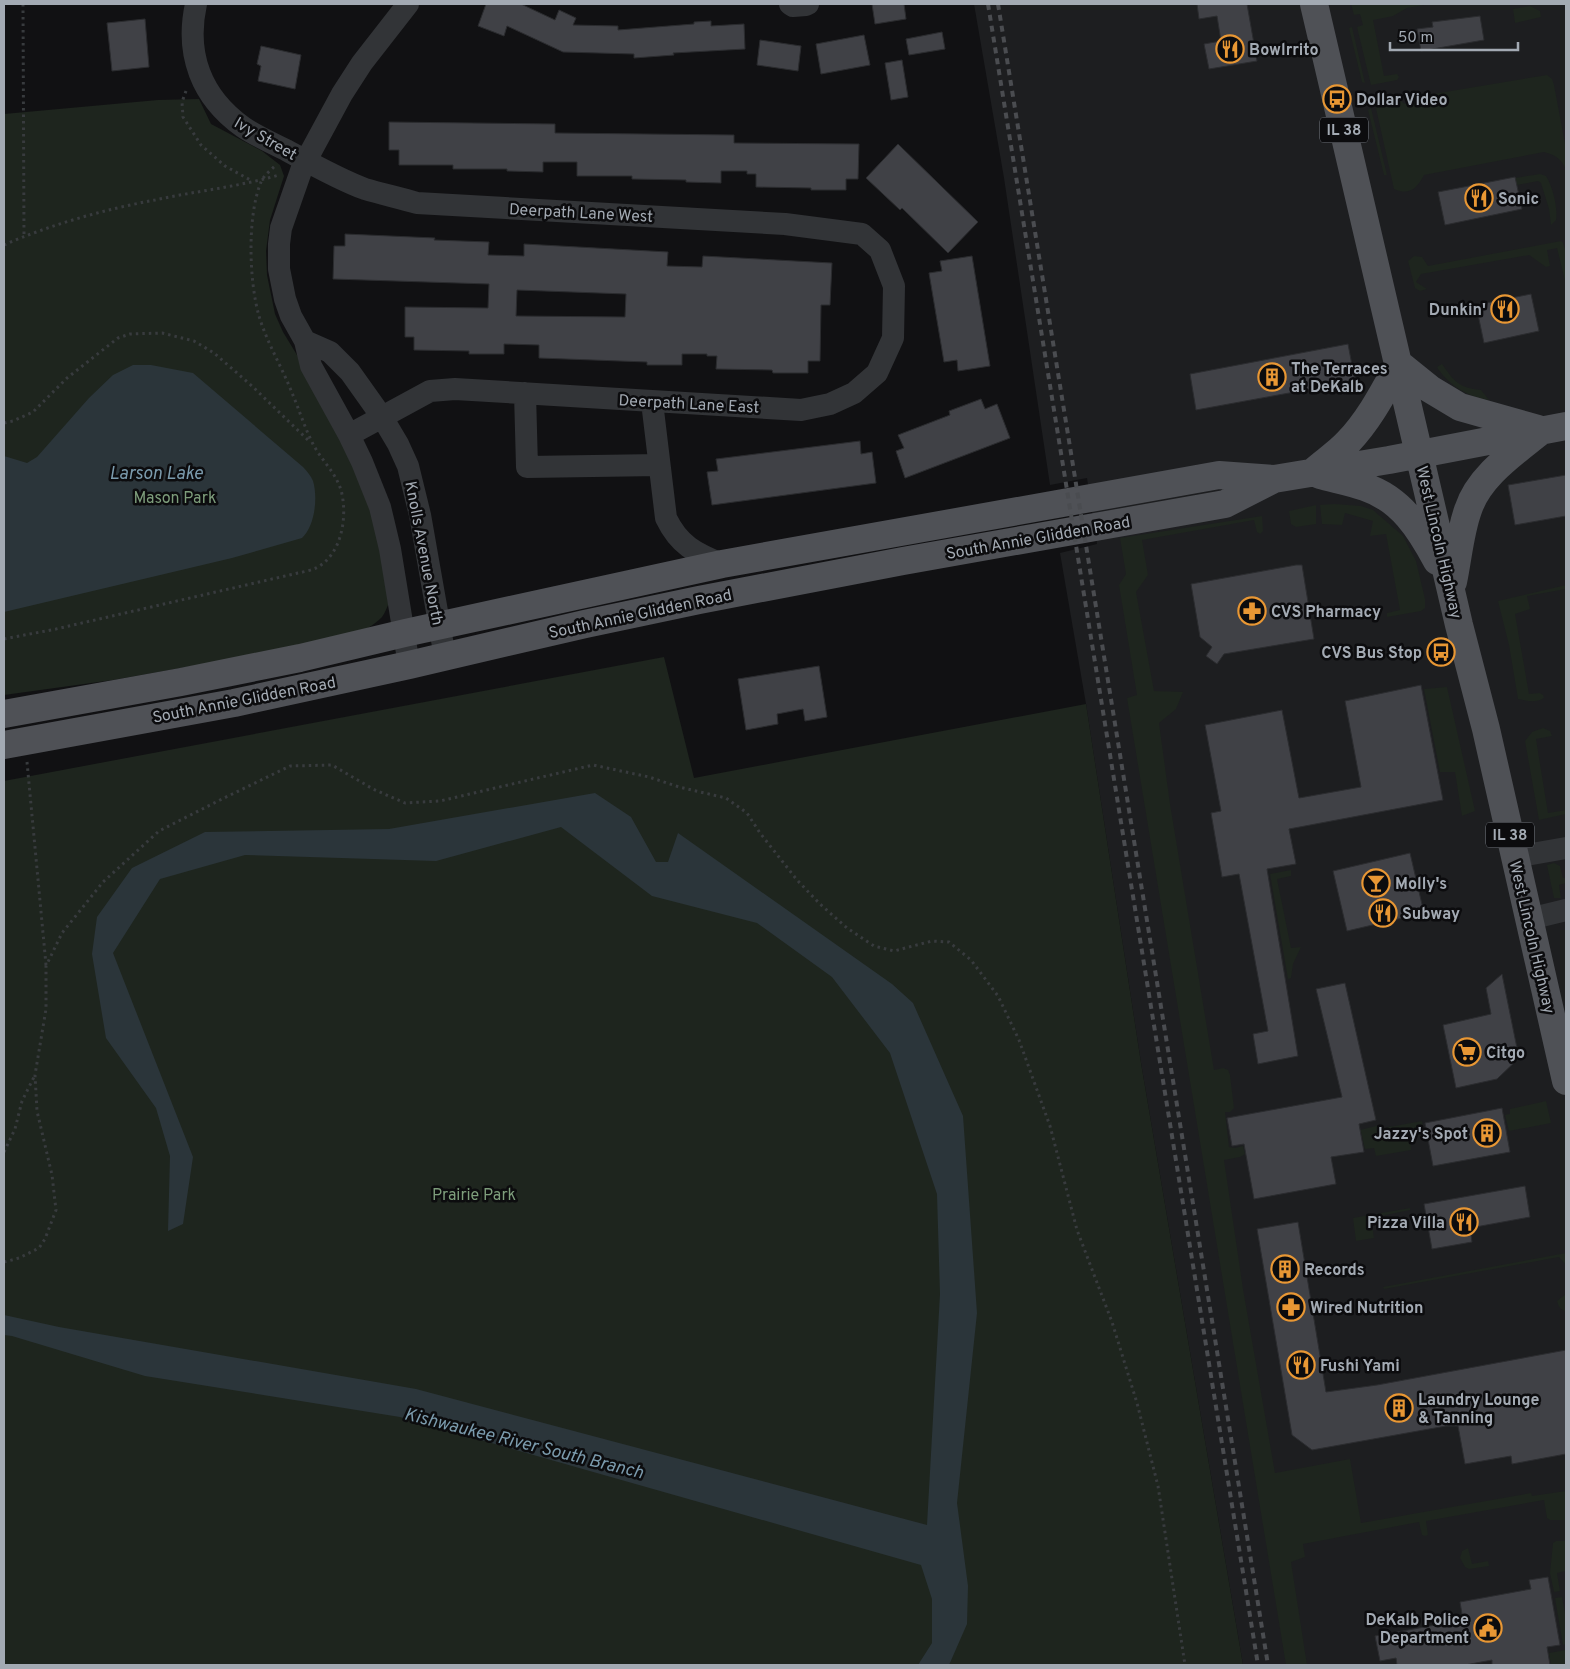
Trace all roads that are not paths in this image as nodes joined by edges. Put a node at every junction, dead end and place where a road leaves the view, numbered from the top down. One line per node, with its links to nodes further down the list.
1 (196, 4): 6 (street, Ivy Street)
2 (408, 4): 6 (street, Knolls Avenue North)
3 (790, 4): 4 (street)
4 (808, 4)
5 (1314, 4): 9 (main road, West Lincoln Highway / IL 38)
6 (299, 160): 7 (street, Deerpath Lane West); 8 (street, Knolls Avenue North)
7 (862, 234): 11 (street, Deerpath Lane East)
8 (304, 341): 12 (street, Knolls Avenue North); 14 (street, Knolls Avenue North)
9 (1399, 364): 13 (main road); 15 (main road, West Lincoln Highway / IL 38); 17 (main road)
10 (525, 394): 11 (street, Deerpath Lane East); 12 (street, Deerpath Lane East); 16 (street)
11 (652, 402): 16 (street)
12 (382, 417): 14 (street, Deerpath Lane East); 21 (street, Knolls Avenue North)
13 (1554, 428): 15 (main road, South Annie Glidden Road); 20 (main road)
14 (349, 435): 22 (street, Knolls Avenue North)
15 (1420, 454): 17 (main road, South Annie Glidden Road); 20 (main road, West Lincoln Highway / IL 38)
16 (659, 465): 19 (street)
17 (1312, 473): 18 (main road, South Annie Glidden Road); 20 (main road)
18 (1274, 479): 19 (main road, South Annie Glidden Road); 23 (main road, South Annie Glidden Road)
19 (722, 564): 21 (main road, South Annie Glidden Road)
20 (1451, 589): 28 (main road, West Lincoln Highway / IL 38)
21 (439, 626): 22 (main road, South Annie Glidden Road); 23 (street, Knolls Avenue North)
22 (405, 633): 24 (street, Knolls Avenue North); 25 (main road, South Annie Glidden Road)
23 (445, 657): 24 (main road, South Annie Glidden Road)
24 (410, 665): 26 (main road, South Annie Glidden Road)
25 (4, 714)
26 (4, 745)
27 (1566, 848): 28 (street)
28 (1515, 857): 30 (main road, West Lincoln Highway / IL 38)
29 (1566, 910): 30 (street)
30 (1529, 918): 31 (main road, West Lincoln Highway / IL 38)
31 (1566, 1081)

